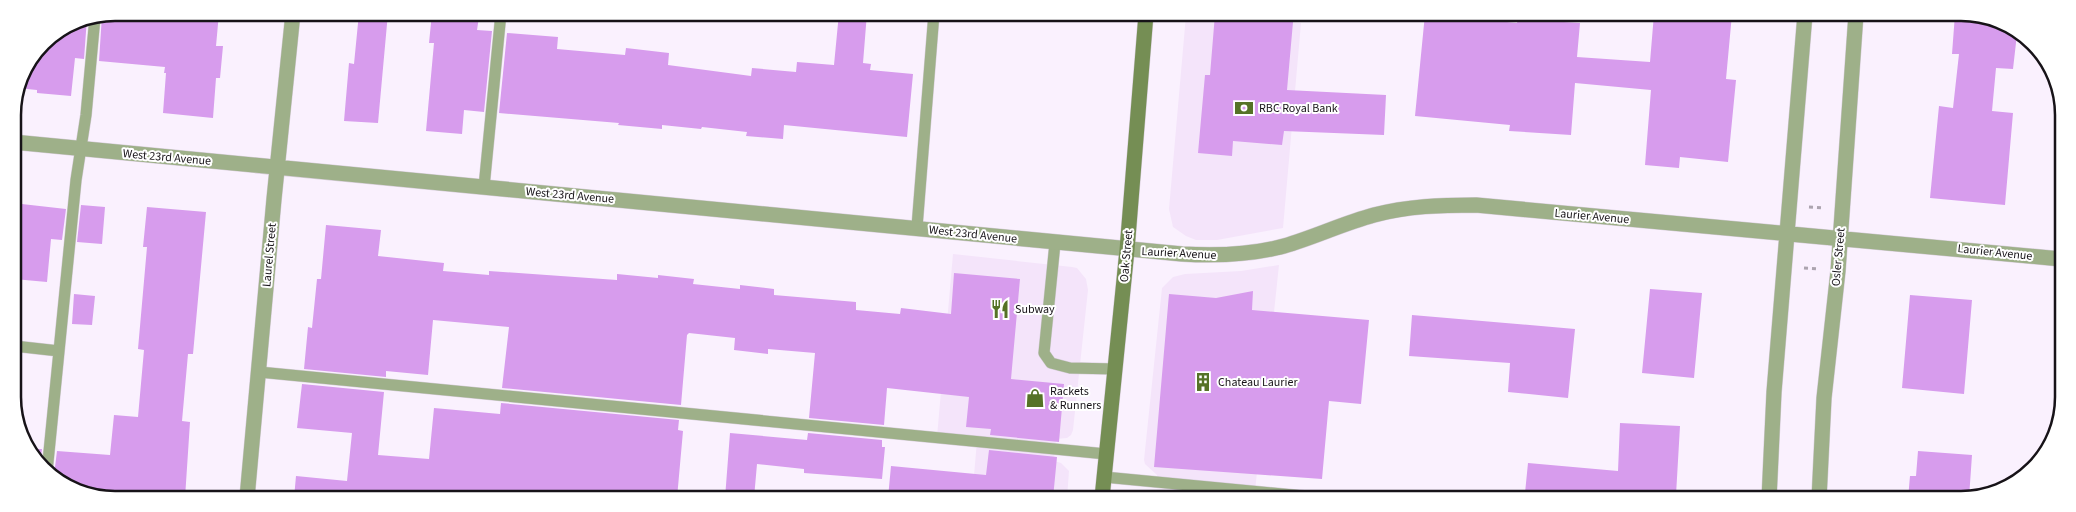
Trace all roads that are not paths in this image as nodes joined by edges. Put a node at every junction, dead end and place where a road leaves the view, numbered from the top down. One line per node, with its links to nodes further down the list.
1 (292, 21): 10 (street, Laurel Street)
2 (500, 21): 11 (lane)
3 (933, 21): 12 (lane)
4 (1145, 21): 16 (main road, Oak Street)
5 (1804, 21): 13 (street)
6 (1856, 21): 14 (street, Osler Street)
7 (93, 24): 9 (lane)
8 (21, 143): 9 (street, West 23rd Avenue)
9 (81, 149): 10 (street, West 23rd Avenue); 19 (lane)
10 (277, 168): 11 (street, West 23rd Avenue); 21 (street, Laurel Street)
11 (484, 187): 12 (street, West 23rd Avenue)
12 (916, 228): 15 (street, West 23rd Avenue)
13 (1788, 234): 14 (street, Laurier Avenue); 16 (street, Laurier Avenue); 28 (street)
14 (1840, 238): 17 (street, Laurier Avenue); 29 (street, Osler Street)
15 (1055, 243): 16 (street, West 23rd Avenue); 20 (lane)
16 (1127, 250): 20 (main road, Oak Street)
17 (2055, 258)
18 (21, 347): 19 (lane)
19 (59, 351): 23 (lane)
20 (1115, 369): 22 (main road, Oak Street)
21 (259, 372): 22 (lane); 25 (street, Laurel Street)
22 (1106, 454): 24 (main road, Oak Street)
23 (48, 462)
24 (1104, 477): 26 (main road, Oak Street); 27 (lane)
25 (248, 491)
26 (1103, 491)
27 (1252, 491)
28 (1769, 491)
29 (1818, 491)

